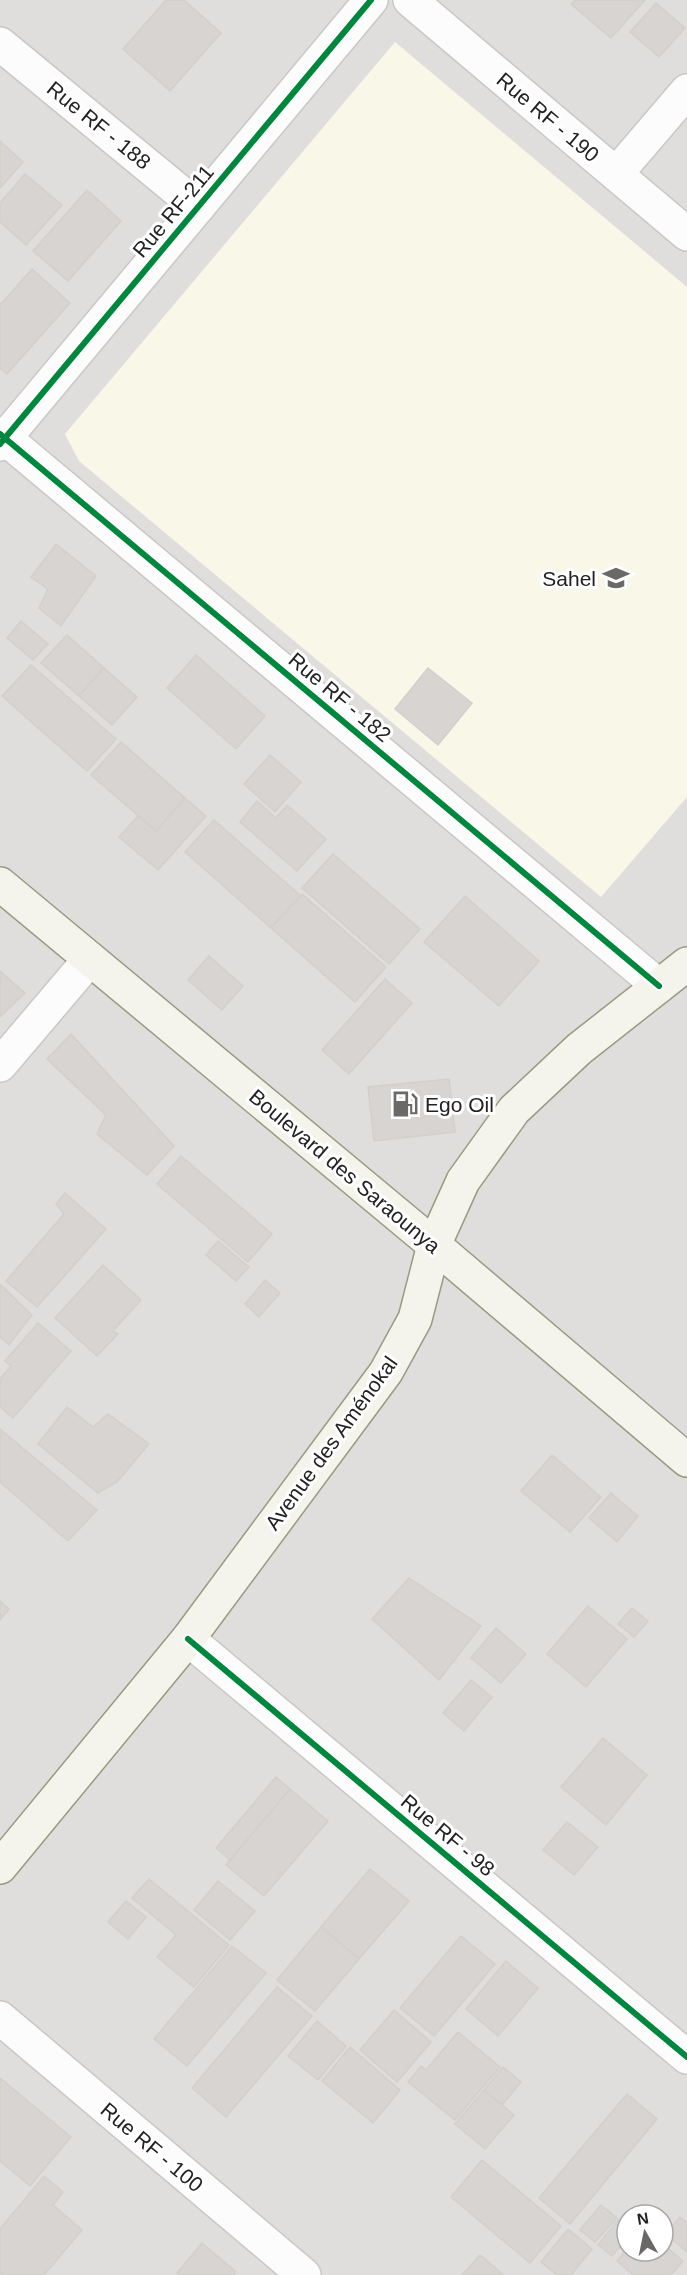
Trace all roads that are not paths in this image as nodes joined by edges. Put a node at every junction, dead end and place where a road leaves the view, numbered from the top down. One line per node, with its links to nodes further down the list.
1 (371, 0): 6 (street, Rue RF-211)
2 (410, 0): 5 (street, Rue RF - 190)
3 (0, 44): 6 (street, Rue RF - 188)
4 (687, 91): 5 (street)
5 (616, 174): 7 (street, Rue RF - 190)
6 (198, 207): 8 (street, Rue RF-211)
7 (687, 234)
8 (2, 438): 12 (street, Rue RF - 182)
9 (0, 884): 10 (main road, Boulevard des Saraounya)
10 (90, 959): 13 (street); 14 (main road, Boulevard des Saraounya)
11 (687, 964): 12 (main road, Avenue des Aménokal)
12 (659, 986): 14 (main road, Avenue des Aménokal)
13 (0, 1065)
14 (434, 1245): 15 (main road, Boulevard des Saraounya); 16 (main road, Avenue des Aménokal)
15 (687, 1460)
16 (188, 1639): 17 (main road, Avenue des Aménokal); 19 (street, Rue RF - 98)
17 (0, 1867)
18 (0, 2019): 20 (street, Rue RF - 100)
19 (687, 2057)
20 (304, 2275)

